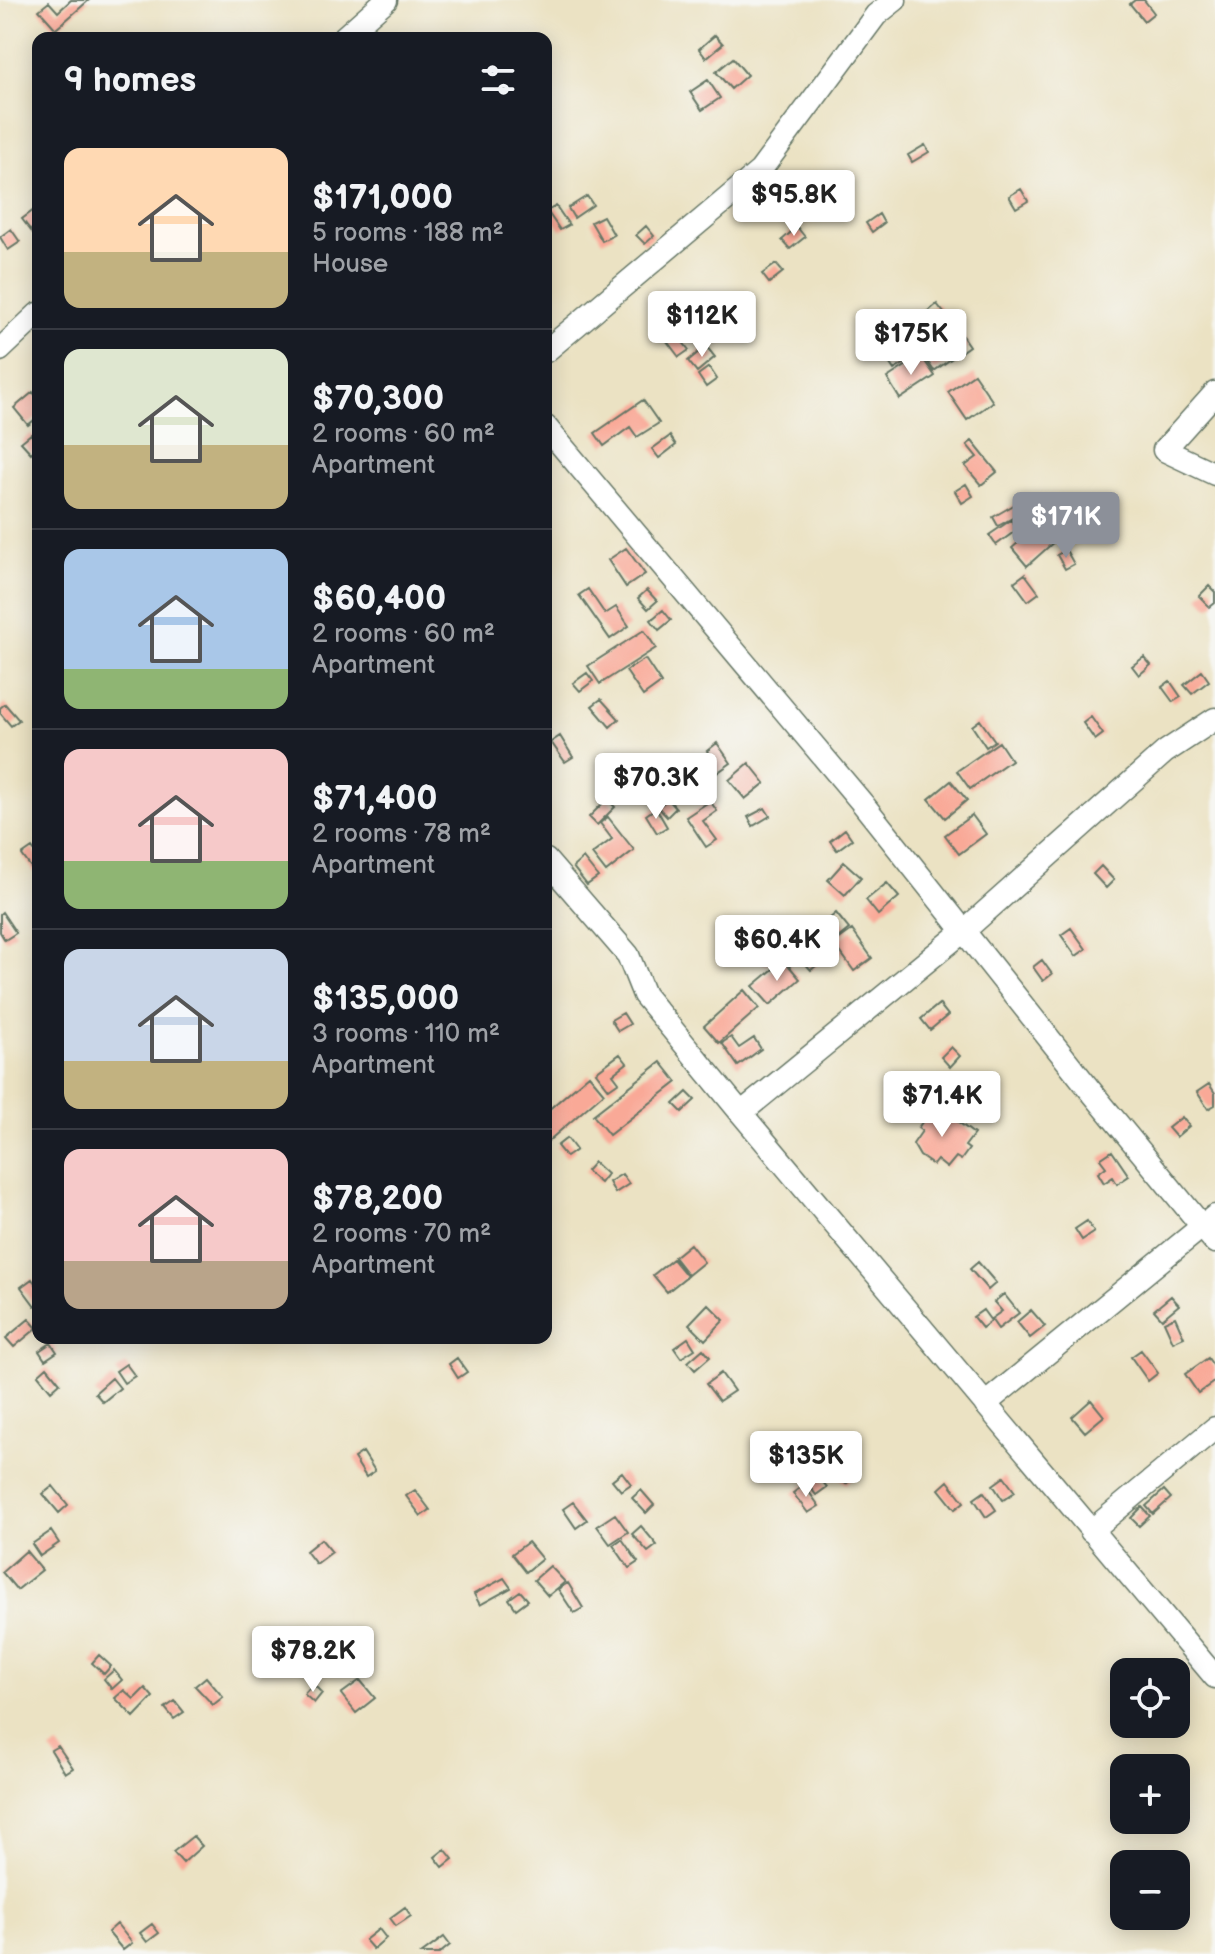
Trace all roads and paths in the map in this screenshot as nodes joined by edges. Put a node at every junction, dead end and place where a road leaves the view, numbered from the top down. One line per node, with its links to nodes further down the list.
1 (386, 0): 3 (street)
2 (895, 0): 5 (street)
3 (350, 32)
4 (32, 320): 6 (street)
5 (552, 346)
6 (0, 350)
7 (1215, 393): 9 (street)
8 (552, 434): 12 (street)
9 (1215, 474)
10 (1215, 719): 12 (street)
11 (552, 867): 13 (street)
12 (965, 930): 13 (street); 14 (street)
13 (741, 1113): 15 (street)
14 (1211, 1228): 15 (street)
15 (985, 1404): 17 (street)
16 (1215, 1428): 17 (street)
17 (1091, 1531): 18 (street)
18 (1215, 1677)

